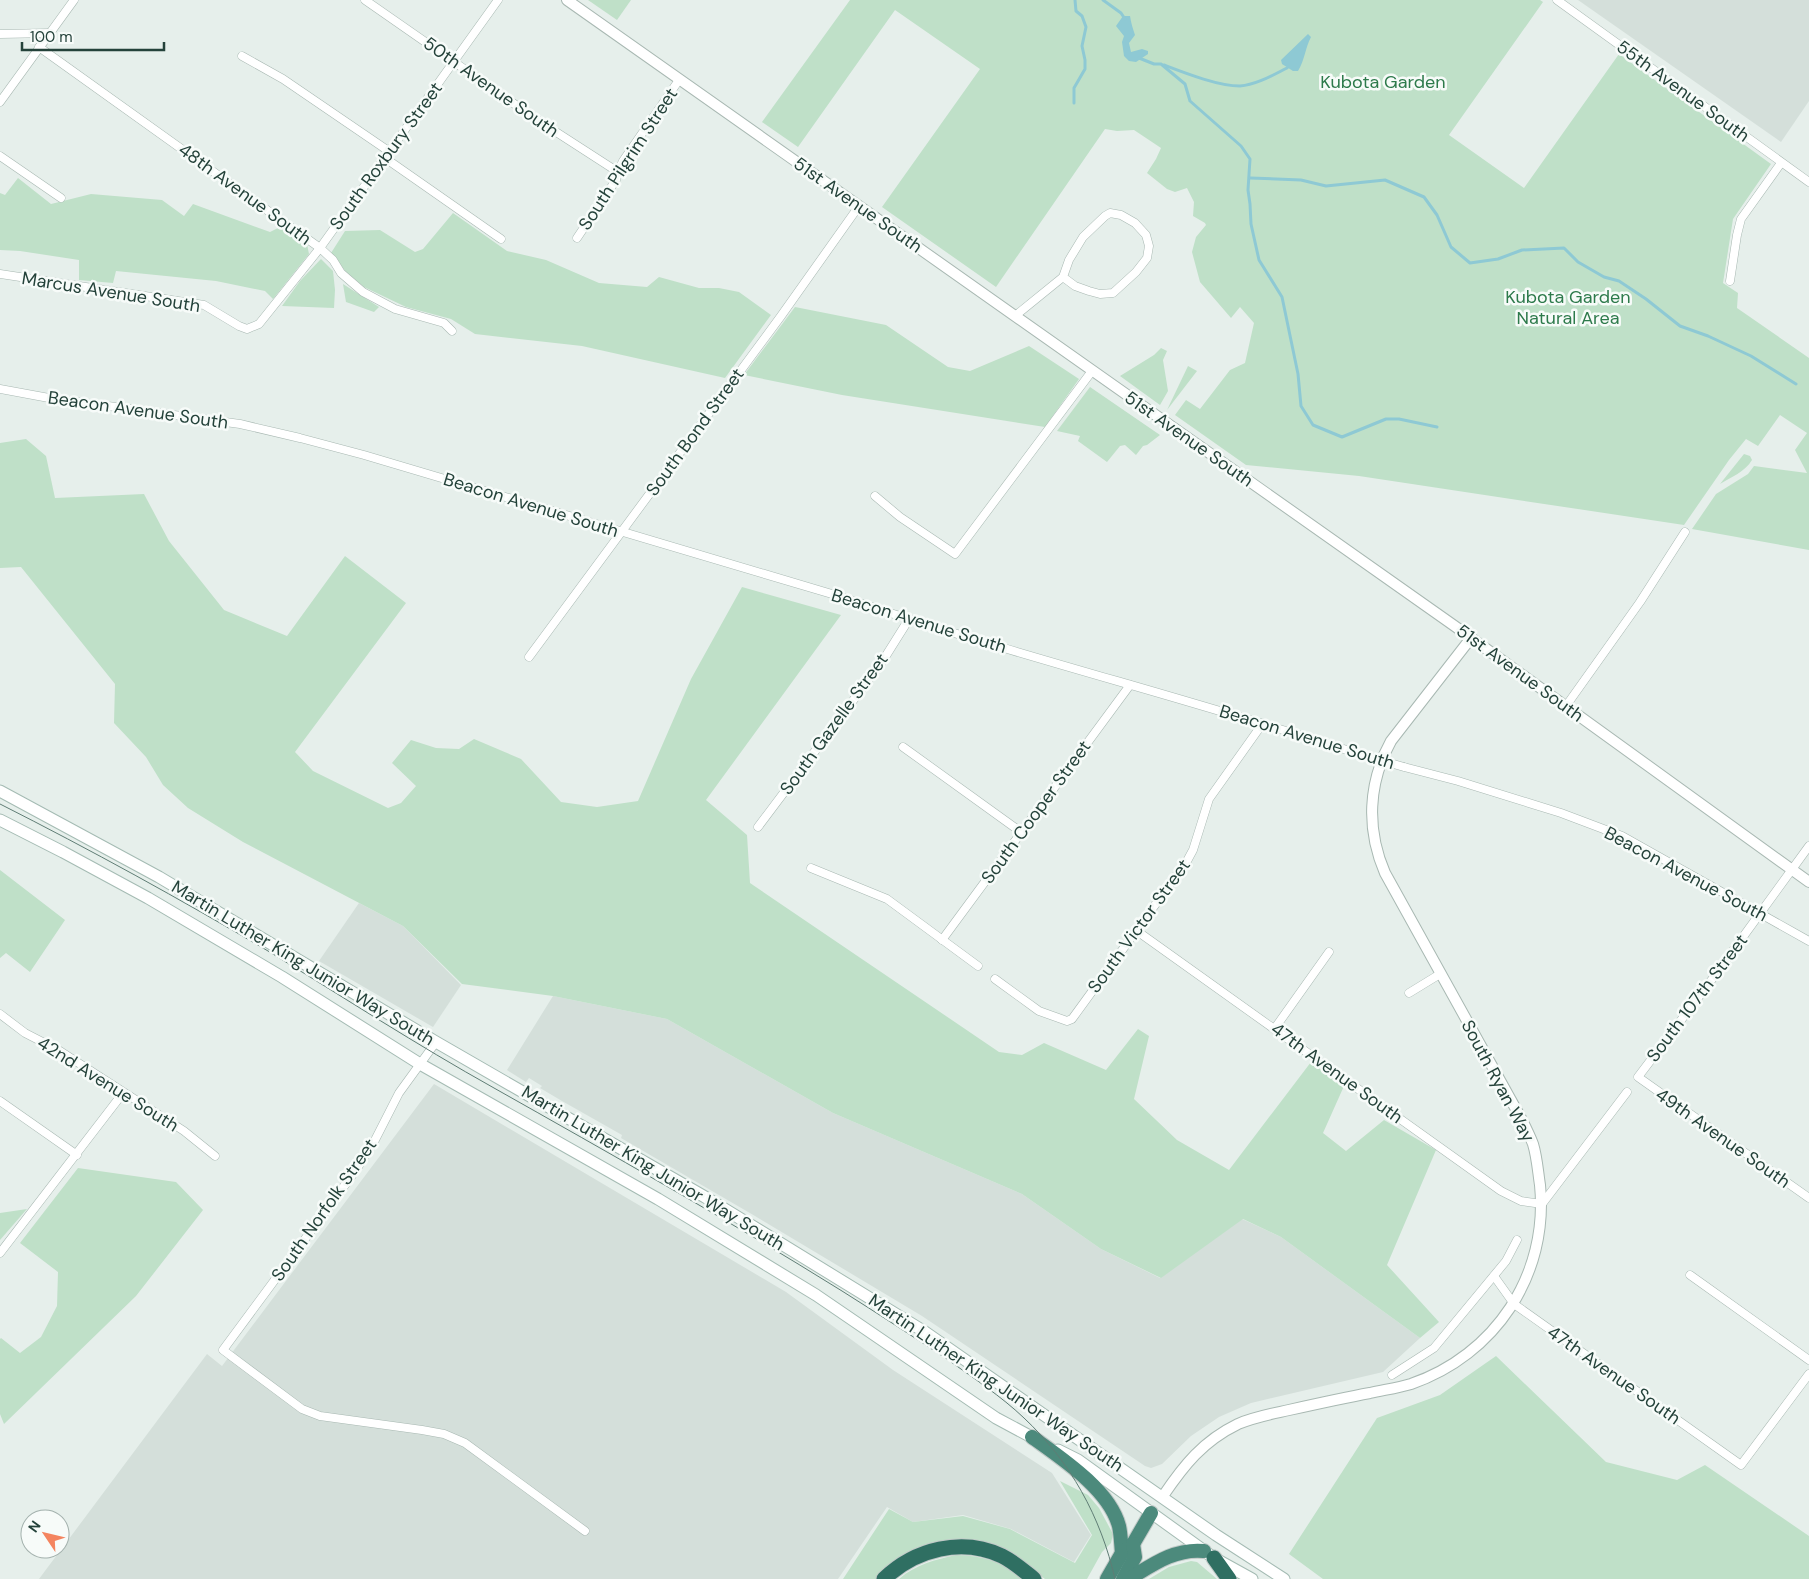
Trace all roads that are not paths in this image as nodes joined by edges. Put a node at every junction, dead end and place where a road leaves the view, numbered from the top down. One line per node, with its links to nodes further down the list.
1 (74, 0): 6 (street)
2 (365, 0): 10 (street, 50th Avenue South)
3 (498, 0): 10 (street, South Roxbury Street)
4 (567, 0): 11 (street, 51st Avenue South)
5 (1557, 0): 15 (street, 55th Avenue South)
6 (50, 32): 7 (street); 8 (street)
7 (0, 34)
8 (39, 47): 12 (street); 22 (street, 48th Avenue South)
9 (242, 56): 13 (street)
10 (454, 61): 13 (street, South Roxbury Street); 16 (street, 50th Avenue South)
11 (679, 80): 16 (street, South Pilgrim Street); 19 (street, 51st Avenue South)
12 (0, 102)
13 (387, 155): 20 (street); 22 (street, South Roxbury Street)
14 (0, 156): 18 (street)
15 (1782, 163): 17 (street, 55th Avenue South); 25 (street)
16 (618, 172): 21 (street, South Pilgrim Street)
17 (1809, 182)
18 (61, 198)
19 (859, 206): 26 (street, 51st Avenue South); 32 (street, South Bond Street)
20 (502, 238)
21 (577, 238)
22 (320, 248): 27 (street, South Roxbury Street); 28 (street, 48th Avenue South)
23 (0, 274): 27 (street, Marcus Avenue South)
24 (1063, 277): 24 (street); 26 (street)
25 (1730, 281)
26 (1015, 316): 29 (street, 51st Avenue South)
27 (247, 329)
28 (452, 331)
29 (1092, 372): 31 (street); 35 (street, 51st Avenue South)
30 (0, 389): 32 (street, Beacon Avenue South)
31 (875, 496)
32 (622, 532): 34 (street, Beacon Avenue South); 36 (street, South Bond Street)
33 (1685, 532): 38 (street)
34 (909, 619): 37 (street, Beacon Avenue South); 43 (street, South Gazelle Street)
35 (1470, 638): 38 (street, 51st Avenue South); 55 (street, South Ryan Way)
36 (529, 657)
37 (1130, 685): 39 (street, Beacon Avenue South); 44 (street, South Cooper Street)
38 (1566, 706): 47 (street, 51st Avenue South)
39 (1263, 723): 49 (street, Beacon Avenue South, bridge); 50 (street, South Victor Street)
40 (903, 747): 44 (street)
41 (0, 791): 60 (main road, Martin Luther King Junior Way South)
42 (0, 820): 61 (main road, Martin Luther King Junior Way South)
43 (758, 827)
44 (1021, 832): 51 (street, South Cooper Street)
45 (1809, 846): 47 (street, South 107th Street)
46 (811, 868): 51 (street)
47 (1792, 870): 48 (street, 51st Avenue South); 49 (street, South 107th Street)
48 (1809, 882)
49 (1760, 914): 52 (street, Beacon Avenue South); 62 (street, South 107th Street)
50 (1137, 931): 56 (street, South Victor Street); 59 (street, 47th Avenue South)
51 (942, 940): 54 (street)
52 (1809, 941)
53 (1330, 952): 59 (street)
54 (978, 966)
55 (1440, 974): 57 (street); 69 (street, South Ryan Way)
56 (995, 979)
57 (1409, 993)
58 (0, 1014): 64 (street, 42nd Avenue South)
59 (1275, 1028): 69 (street, 47th Avenue South)
60 (436, 1042): 61 (street, South Norfolk Street); 79 (main road, Martin Luther King Junior Way South)
61 (420, 1064): 78 (main road, Martin Luther King Junior Way South); 81 (street, South Norfolk Street)
62 (1638, 1077): 68 (street, 49th Avenue South)
63 (1627, 1092): 69 (street)
64 (123, 1093): 66 (street); 67 (street, 42nd Avenue South)
65 (0, 1101): 66 (street)
66 (77, 1155): 71 (street)
67 (215, 1156)
68 (1809, 1198)
69 (1542, 1204): 74 (street, South Ryan Way)
70 (1517, 1240): 73 (street)
71 (0, 1253)
72 (1690, 1275): 75 (street)
73 (1494, 1276): 74 (street, 47th Avenue South); 77 (street)
74 (1514, 1304): 76 (street, 47th Avenue South); 79 (street, South Ryan Way)
75 (1809, 1360)
76 (1809, 1374)
77 (1392, 1375)
78 (1032, 1437): 80 (main road, Martin Luther King Junior Way South); 82 (highway)
79 (1162, 1496): 80 (main road); 91 (main road, Martin Luther King Junior Way South)
80 (1151, 1513): 82 (highway); 83 (main road, Martin Luther King Junior Way South)
81 (585, 1531)
82 (1127, 1549): 86 (highway); 87 (highway)
83 (1209, 1554): 88 (highway); 89 (highway); 90 (main road, Martin Luther King Junior Way South)
84 (884, 1579): 85 (highway)
85 (1034, 1579)
86 (1107, 1579)
87 (1123, 1579)
88 (1128, 1579)
89 (1229, 1579)
90 (1252, 1579)
91 (1284, 1579)

